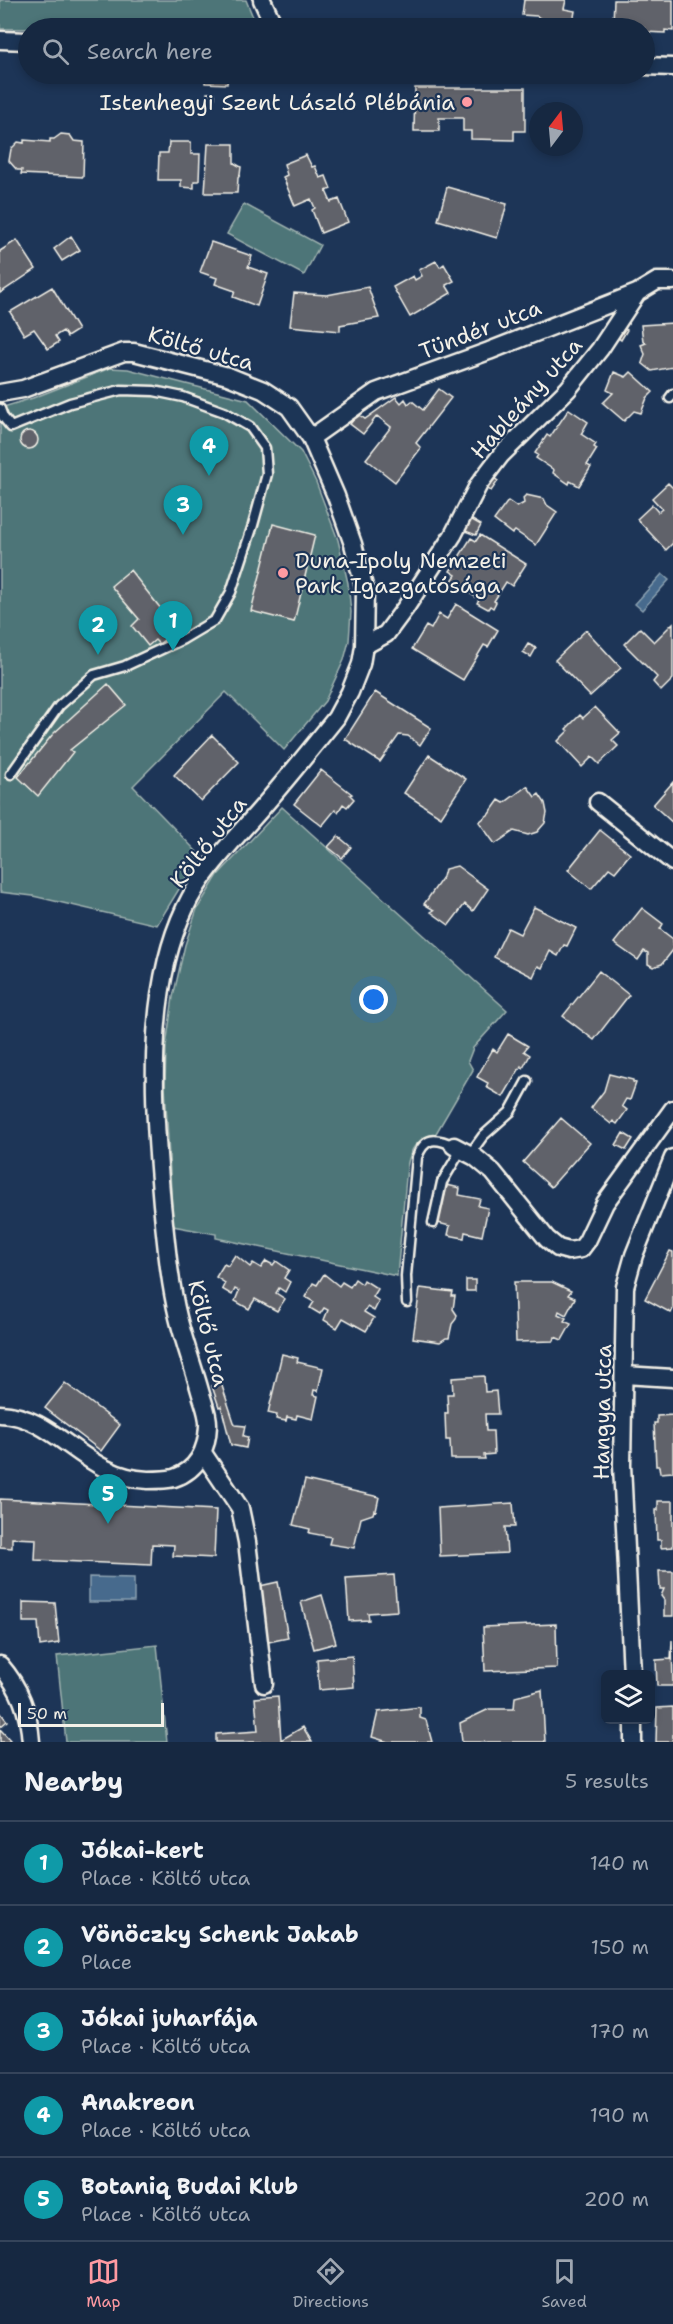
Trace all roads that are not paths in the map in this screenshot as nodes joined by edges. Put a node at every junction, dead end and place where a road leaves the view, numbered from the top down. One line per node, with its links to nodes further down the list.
1 (262, 0): 2 (street)
2 (270, 18)
3 (0, 40): 4 (street)
4 (18, 41)
5 (655, 66): 6 (street)
6 (673, 67)
7 (673, 281): 8 (street, Tündér utca)
8 (637, 293): 11 (street, Tündér utca); 12 (street, Hableány utca)
9 (0, 393): 11 (street, Költő utca)
10 (0, 409): 13 (lane)
11 (311, 438): 12 (street, Költő utca)
12 (364, 646): 25 (street, Költő utca)
13 (11, 774)
14 (598, 802): 15 (street)
15 (673, 862)
16 (527, 1081): 18 (lane)
17 (673, 1110): 18 (street)
18 (462, 1150): 20 (lane); 21 (lane)
19 (673, 1158): 22 (street, Hangya utca)
20 (433, 1223)
21 (407, 1302)
22 (624, 1375): 23 (street); 27 (street, Hangya utca)
23 (673, 1378)
24 (0, 1414): 25 (street)
25 (202, 1453): 28 (street)
26 (0, 1665): 30 (street)
27 (632, 1670)
28 (264, 1684)
29 (633, 1724): 31 (street)
30 (31, 1742)
31 (633, 1742)

